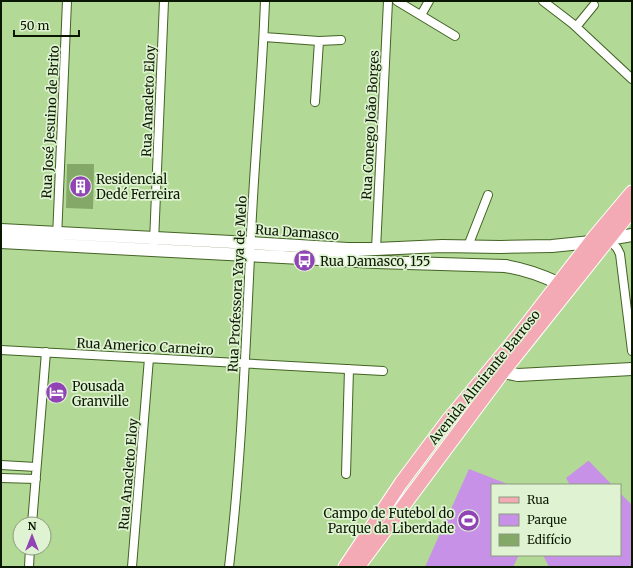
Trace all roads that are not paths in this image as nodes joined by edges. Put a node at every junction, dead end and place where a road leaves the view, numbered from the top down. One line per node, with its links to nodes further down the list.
1 (67, 1): 22 (street, Rua José Jesuino de Brito)
2 (164, 1): 26 (street, Rua Anacleto Eloy)
3 (265, 1): 12 (street, Rua Professora Yaya de Melo)
4 (388, 1): 29 (street, Rua Conego João Borges)
5 (397, 1): 9 (street)
6 (429, 1): 9 (street)
7 (543, 1): 10 (street)
8 (594, 5): 10 (street)
9 (421, 15): 11 (street)
10 (576, 27): 15 (street)
11 (455, 36)
12 (264, 37): 14 (street); 28 (street, Rua Professora Yaya de Melo)
13 (340, 40): 14 (street)
14 (319, 41): 16 (street)
15 (632, 79)
16 (315, 102)
17 (632, 192): 25 (main road, Avenida Almirante Barroso)
18 (488, 195): 27 (street)
19 (632, 210): 23 (main road, Avenida Almirante Barroso)
20 (1, 230): 22 (street, Rua Damasco)
21 (632, 235): 23 (street, Rua Damasco)
22 (57, 238): 24 (street, Rua Damasco); 26 (street, Rua Damasco)
23 (608, 239): 25 (street, Rua Damasco); 32 (street); 40 (main road, Avenida Almirante Barroso)
24 (1, 242)
25 (591, 242): 27 (street, Rua Damasco); 30 (main road, Avenida Almirante Barroso)
26 (154, 243): 28 (street, Rua Damasco)
27 (468, 246): 29 (street, Rua Damasco)
28 (250, 249): 29 (street, Rua Damasco); 30 (street, Rua Damasco); 36 (street, Rua Professora Yaya de Melo)
29 (376, 249)
30 (558, 283): 34 (main road, Avenida Almirante Barroso)
31 (1, 350): 33 (street, Rua Americo Carneiro)
32 (632, 351)
33 (46, 352): 35 (street, Rua Americo Carneiro); 42 (street)
34 (500, 356): 40 (street); 51 (main road, Avenida Almirante Barroso)
35 (149, 358): 36 (street, Rua Americo Carneiro); 49 (street, Rua Anacleto Eloy)
36 (246, 364): 37 (street, Rua Americo Carneiro); 50 (street, Rua Professora Yaya de Melo)
37 (349, 369): 39 (street, Rua Americo Carneiro); 43 (street)
38 (632, 369): 40 (street)
39 (383, 371)
40 (503, 372): 52 (main road, Avenida Almirante Barroso)
41 (1, 465): 42 (street)
42 (36, 467): 45 (street)
43 (346, 474)
44 (1, 478): 45 (street)
45 (36, 480): 46 (street)
46 (33, 516)
47 (30, 556): 48 (street)
48 (29, 567)
49 (132, 567)
50 (229, 567)
51 (345, 567)
52 (358, 567)

